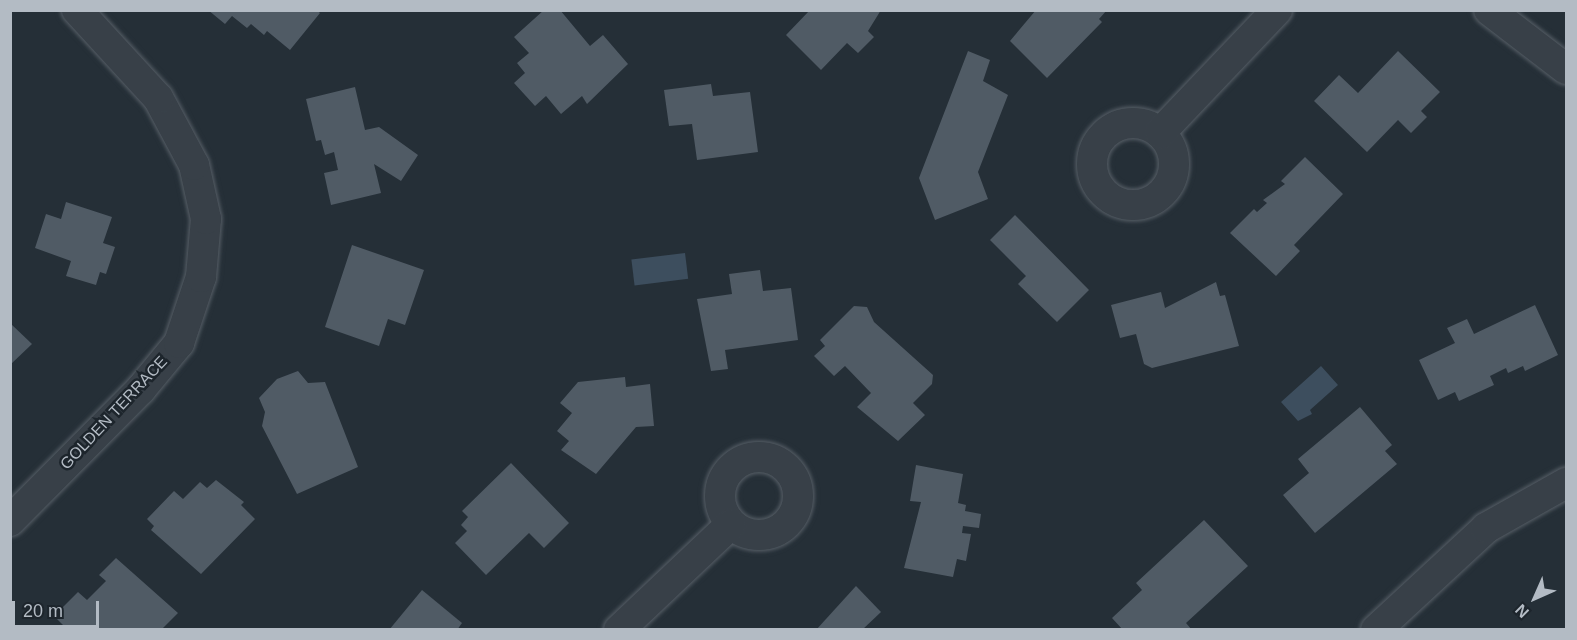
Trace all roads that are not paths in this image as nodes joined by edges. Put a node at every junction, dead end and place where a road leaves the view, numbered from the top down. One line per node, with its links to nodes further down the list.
1 (77, 10): 7 (street, GOLDEN TERRACE)
2 (1276, 10): 5 (street)
3 (1489, 10): 4 (street)
4 (1566, 69)
5 (1160, 133)
6 (1566, 483): 10 (street)
7 (10, 521)
8 (731, 524): 9 (street)
9 (619, 630)
10 (1376, 630)

